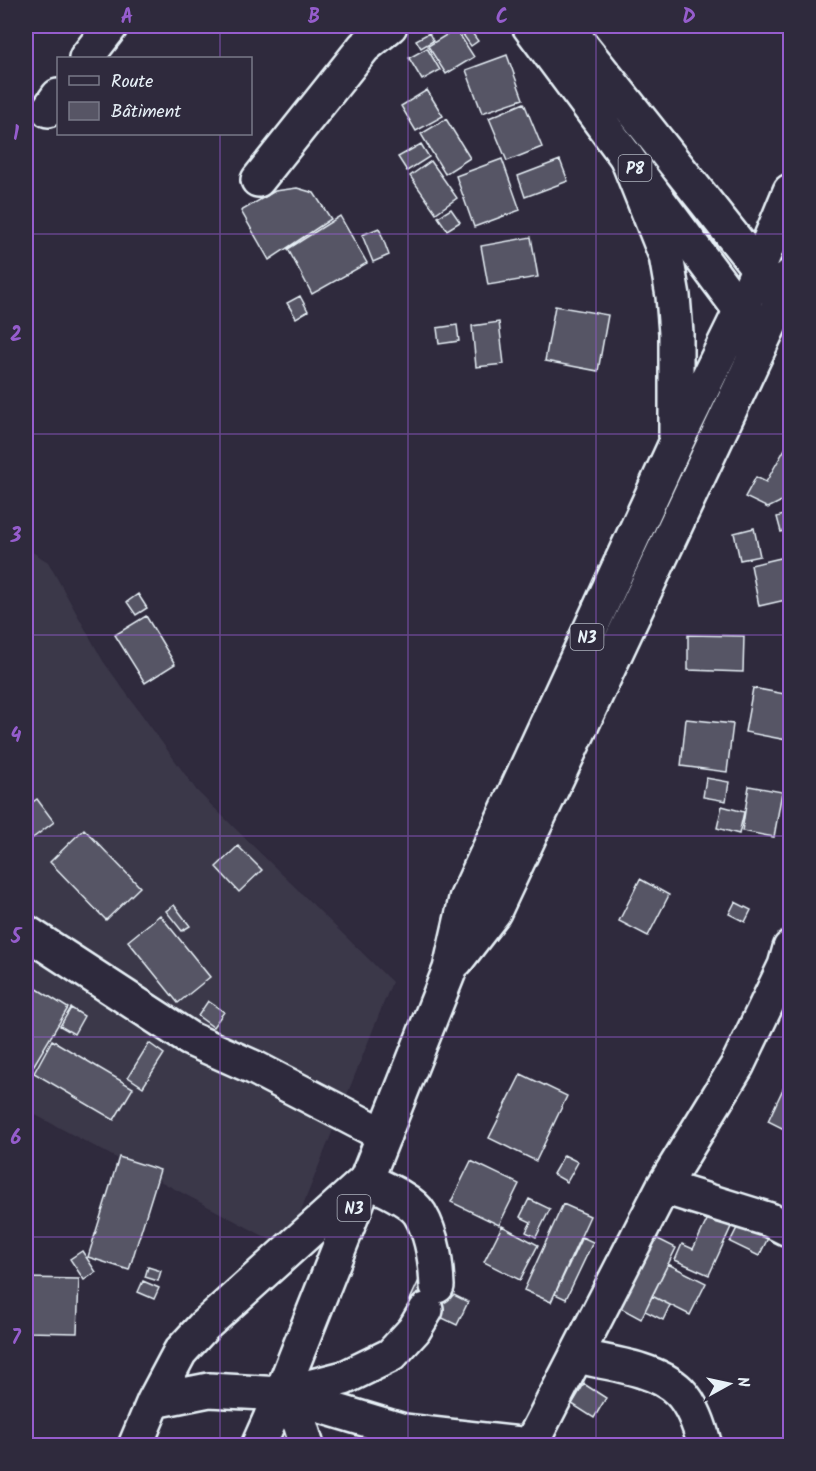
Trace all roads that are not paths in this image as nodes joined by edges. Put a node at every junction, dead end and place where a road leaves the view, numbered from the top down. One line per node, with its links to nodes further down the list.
1 (111, 26): 5 (main road)
2 (390, 26): 7 (main road)
3 (529, 26): 6 (main road, P8)
4 (566, 26): 9 (main road, P8)
5 (87, 57)
6 (626, 156): 11 (main road, P8); 13 (main road)
7 (258, 180)
8 (790, 191): 9 (main road, N3)
9 (758, 268): 10 (main road, P8); 11 (main road, N3)
10 (786, 288): 12 (main road, N3)
11 (741, 310): 12 (main road, P8); 13 (main road, N3)
12 (762, 341): 16 (main road, N3)
13 (676, 443): 16 (main road, N3)
14 (26, 932): 17 (main road)
15 (790, 948): 19 (main road)
16 (450, 969): 17 (main road, N3)
17 (384, 1136): 18 (main road, N3)
18 (366, 1180): 22 (main road, N3); 22 (main road); 23 (main road)
19 (663, 1187): 20 (main road); 21 (main road)
20 (790, 1230)
21 (576, 1356): 24 (main road); 28 (main road)
22 (281, 1394): 23 (main road); 24 (main road); 26 (main road, N3); 27 (main road)
23 (154, 1401): 25 (main road)
24 (530, 1445)
25 (135, 1446)
26 (258, 1446)
27 (307, 1446)
28 (705, 1446)

